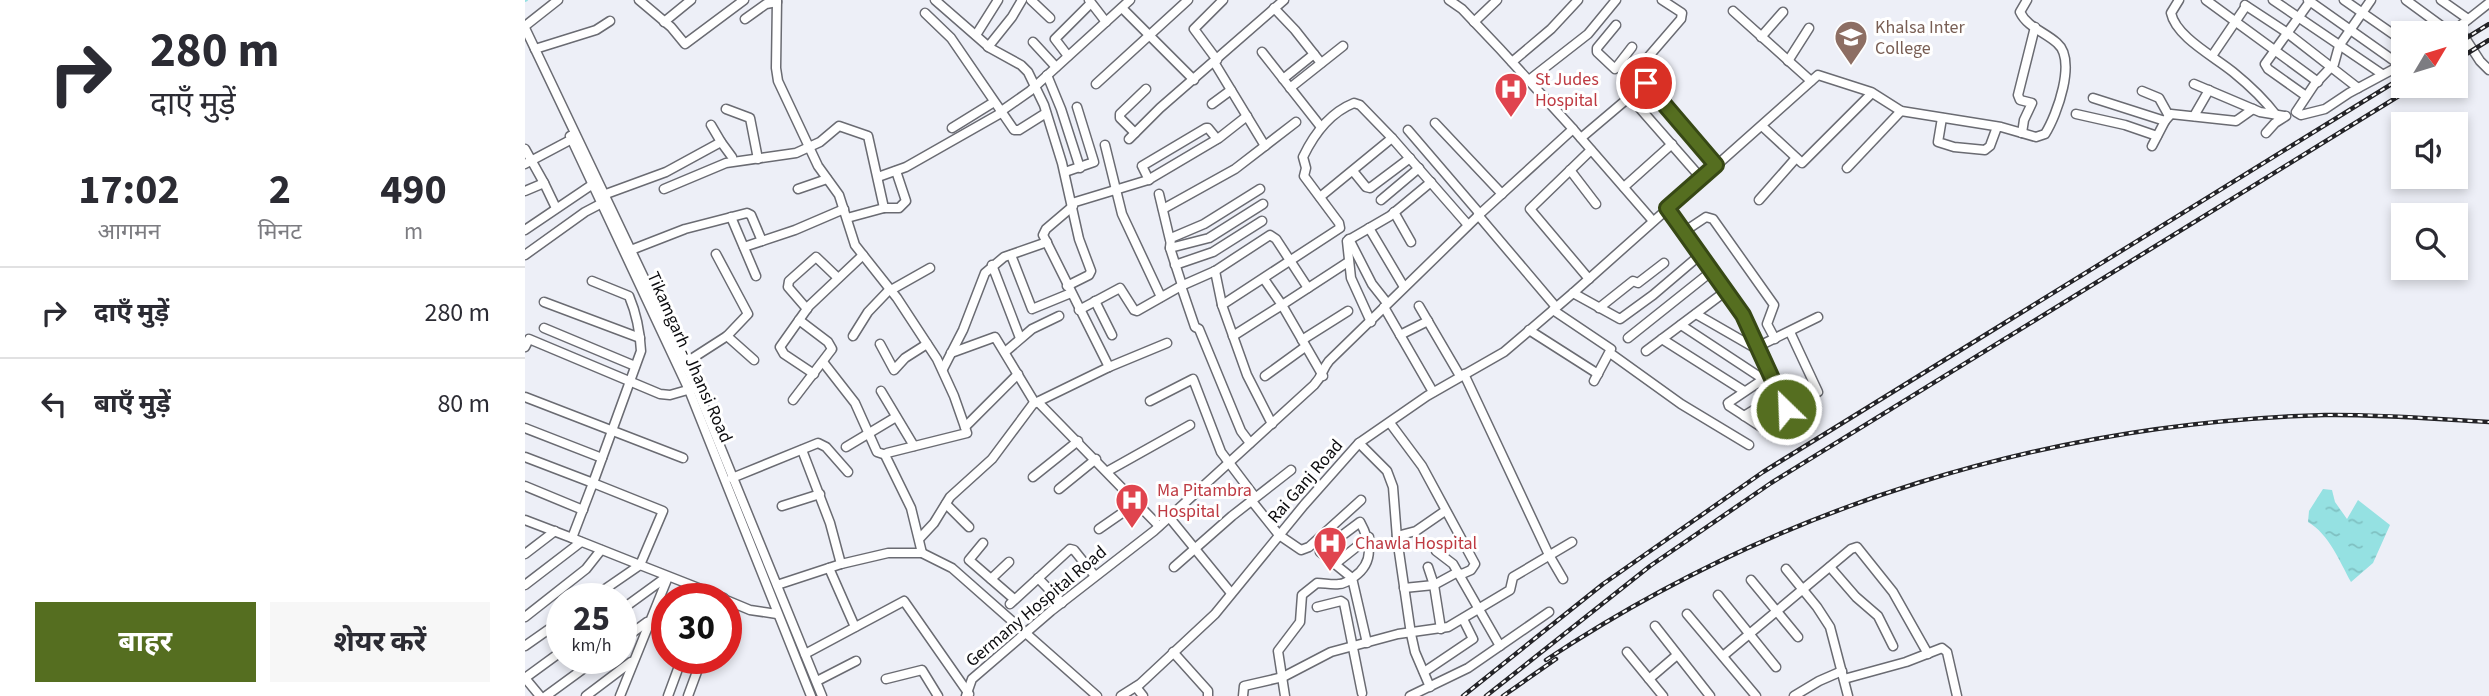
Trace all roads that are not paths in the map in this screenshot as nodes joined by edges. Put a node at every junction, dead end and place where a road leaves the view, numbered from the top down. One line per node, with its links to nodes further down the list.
1 (558, 0): 53 (street)
2 (639, 0): 49 (street)
3 (691, 0): 49 (street)
4 (744, 0): 32 (street)
5 (935, 0): 59 (street)
6 (998, 0): 59 (street)
7 (1022, 0): 67 (street)
8 (1031, 0): 41 (street)
9 (1130, 0): 34 (street)
10 (1188, 0): 60 (street)
11 (1223, 0): 76 (street)
12 (1449, 0): 51 (street)
13 (1497, 0): 51 (street)
14 (1616, 0): 89 (street)
15 (1662, 0): 36 (street)
16 (1683, 0): 36 (street)
17 (2027, 0): 54 (street)
18 (2206, 0): 46 (street)
19 (2273, 0): 42 (street)
20 (2310, 0): 42 (street); 56 (street)
21 (2344, 0): 40 (street)
22 (2371, 0): 40 (street)
23 (2406, 0): 47 (street)
24 (2441, 0): 44 (street)
25 (2475, 0): 33 (street)
26 (777, 1): 43 (street); 141 (street)
27 (1090, 1): 50 (street); 73 (street)
28 (1282, 1): 35 (street)
29 (1576, 1): 79 (street)
30 (2176, 1): 74 (street)
31 (2244, 3): 46 (street); 57 (street)
32 (731, 4): 49 (street)
33 (2486, 5): 44 (street)
34 (1122, 8): 50 (street); 60 (street)
35 (1274, 8): 72 (street); 76 (street)
36 (1676, 9): 77 (street)
37 (1733, 11): 61 (street)
38 (1783, 12): 61 (street)
39 (925, 13): 105 (street)
40 (2361, 13): 56 (street); 58 (street)
41 (1050, 18)
42 (2299, 18): 57 (street); 66 (street)
43 (745, 19)
44 (2468, 19): 48 (street)
45 (610, 21): 69 (street)
46 (2236, 21): 70 (street); 74 (street)
47 (2435, 21)
48 (2466, 21)
49 (664, 22)
50 (1106, 22): 73 (street)
51 (1474, 22): 79 (street)
52 (1616, 25): 77 (street)
53 (525, 27): 69 (street)
54 (2035, 27): 129 (street); 129 (street)
55 (1809, 28): 78 (street)
56 (2350, 28): 66 (street); 75 (street)
57 (2286, 32): 70 (street); 82 (street)
58 (2391, 33)
59 (976, 35): 67 (street)
60 (1150, 35): 88 (street); 92 (street)
61 (1762, 37): 78 (street)
62 (525, 38): 132 (street, Tikamgarh - Jhansi Road)
63 (1033, 42): 81 (street)
64 (2468, 42): 84 (street)
65 (1343, 46): 80 (street)
66 (2339, 46): 82 (street); 85 (street)
67 (988, 47): 94 (street)
68 (1632, 47): 77 (street)
69 (535, 49): 132 (street)
70 (2274, 49): 91 (street); 102 (street)
71 (1262, 52): 87 (street)
72 (1314, 54): 80 (street); 87 (street)
73 (1068, 56): 81 (street)
74 (2212, 56): 117 (street)
75 (2391, 58)
76 (1215, 61): 88 (street); 98 (street)
77 (1622, 61)
78 (1788, 61): 90 (street)
79 (1512, 62): 89 (street)
80 (1321, 63): 95 (street)
81 (1056, 66): 86 (street)
82 (2331, 68): 91 (street); 96 (street)
83 (2391, 70): 85 (street)
84 (2489, 70)
85 (2382, 74): 96 (street)
86 (1047, 75): 94 (street); 150 (street)
87 (1283, 79): 95 (street)
88 (1194, 80): 97 (street)
89 (1529, 80): 127 (street)
90 (1811, 81): 101 (street); 123 (street, Rai Ganj Road)
91 (2318, 82): 102 (street)
92 (1096, 84)
93 (2194, 84): 99 (street)
94 (1035, 85): 111 (street); 113 (street)
95 (1290, 88): 124 (street)
96 (2358, 88): 112 (street)
97 (1146, 89)
98 (1231, 90): 106 (street); 115 (street)
99 (2209, 90): 109 (street); 116 (street)
100 (2142, 91): 119 (street)
101 (1872, 93): 110 (street); 146 (street)
102 (2306, 96): 112 (street)
103 (1630, 97): 134 (street); 137 (street); 149 (street)
104 (2093, 98): 119 (street)
105 (994, 102): 111 (street); 126 (street)
106 (1212, 104)
107 (1077, 107): 150 (street)
108 (726, 109): 147 (street)
109 (2253, 109): 116 (street); 117 (street)
110 (1901, 111): 118 (street); 152 (street)
111 (1001, 112): 113 (street); 154 (street)
112 (2295, 112): 117 (street)
113 (1047, 114): 156 (street)
114 (2076, 114): 131 (street)
115 (1247, 116): 135 (street); 139 (street)
116 (2194, 116): 119 (street)
117 (2280, 116): 130 (street)
118 (1942, 118): 125 (street); 125 (street)
119 (2167, 118): 131 (street)
120 (1296, 122): 139 (street)
121 (1435, 123): 171 (street)
122 (711, 125): 136 (street)
123 (1762, 126): 146 (street); 149 (street, Rai Ganj Road)
124 (1321, 127): 133 (street); 172 (street)
125 (1997, 127): 129 (street)
126 (952, 128)
127 (1573, 129): 134 (street); 171 (street, Germany Hospital Road)
128 (1408, 130): 185 (street)
129 (2022, 133)
130 (2266, 134)
131 (2157, 136): 140 (street)
132 (574, 138): 148 (street); 163 (street, Tikamgarh - Jhansi Road); 173 (street)
133 (1392, 138): 145 (street); 155 (street)
134 (1581, 138): 143 (street)
135 (1217, 139): 160 (street); 160 (street)
136 (721, 142): 144 (street); 173 (street)
137 (1672, 144): 158 (street); 164 (street)
138 (1105, 145): 168 (street)
139 (1265, 146): 182 (street)
140 (2152, 146)
141 (810, 148): 147 (street); 157 (street); 159 (street)
142 (525, 149): 148 (street)
143 (1591, 150): 153 (street); 164 (street)
144 (732, 157)
145 (1409, 158): 151 (street); 155 (street)
146 (1796, 158): 175 (street)
147 (758, 159): 165 (street)
148 (528, 162): 162 (street)
149 (1716, 165): 158 (street, Rai Ganj Road)
150 (1080, 168): 156 (street)
151 (1419, 168): 161 (street); 174 (street)
152 (1847, 168)
153 (1570, 170): 177 (street); 216 (street)
154 (896, 171): 157 (street); 180 (street)
155 (1353, 171): 172 (street)
156 (1065, 172): 178 (street)
157 (878, 177): 180 (street)
158 (1701, 178): 181 (street, Rai Ganj Road)
159 (827, 179): 166 (street); 184 (street)
160 (1149, 180): 168 (street)
161 (1431, 182): 183 (street); 189 (street)
162 (544, 183): 169 (street); 179 (street)
163 (593, 184): 173 (street, Tikamgarh - Jhansi Road); 179 (street)
164 (1624, 187): 188 (street)
165 (664, 189)
166 (799, 189)
167 (1260, 189): 197 (street)
168 (1116, 190): 178 (street); 225 (street)
169 (525, 191)
170 (1159, 194): 182 (street)
171 (1502, 194): 185 (street, Germany Hospital Road)
172 (1320, 197): 205 (street)
173 (605, 199): 199 (street); 201 (street); 280 (street, Tikamgarh - Jhansi Road)
174 (1381, 200)
175 (1759, 200)
176 (1263, 204): 197 (street)
177 (1596, 204)
178 (1072, 205): 195 (street); 221 (street)
179 (556, 208): 191 (street)
180 (884, 208): 184 (street)
181 (1667, 208): 188 (street, Rai Ganj Road); 192 (street)
182 (1163, 209): 197 (street)
183 (1394, 212): 190 (street); 196 (street)
184 (845, 214): 194 (street); 202 (street)
185 (1479, 214): 189 (street, Germany Hospital Road); 234 (street)
186 (731, 217): 194 (street); 198 (street); 199 (street)
187 (1262, 221): 209 (street)
188 (1653, 221): 216 (street, Rai Ganj Road)
189 (1468, 225): 219 (street, Germany Hospital Road)
190 (1369, 228): 193 (street); 219 (street)
191 (525, 230)
192 (1685, 232): 204 (street); 256 (street)
193 (1349, 239): 206 (street); 230 (street)
194 (762, 241): 198 (street)
195 (1047, 242): 203 (street); 221 (street)
196 (1411, 242)
197 (1170, 244): 209 (street)
198 (744, 247): 213 (street)
199 (631, 250): 269 (street)
200 (716, 254): 249 (street)
201 (525, 255)
202 (863, 255): 214 (street); 222 (street)
203 (1011, 255): 208 (street); 221 (street)
204 (1700, 255): 212 (street); 232 (street)
205 (1291, 261): 211 (street); 215 (street); 220 (street)
206 (1348, 262): 220 (street); 241 (street)
207 (1664, 263): 232 (street)
208 (992, 265): 253 (street); 265 (street)
209 (1175, 265): 218 (street)
210 (930, 268): 222 (street)
211 (1215, 271): 218 (street); 228 (street)
212 (1712, 271): 223 (street); 254 (street)
213 (755, 276)
214 (838, 278): 233 (street); 233 (street)
215 (1264, 279): 228 (street); 229 (street)
216 (1589, 279): 224 (street, Rai Ganj Road)
217 (592, 281): 252 (street)
218 (1181, 286): 225 (street); 300 (street)
219 (1404, 287): 230 (street, Germany Hospital Road)
220 (1308, 288): 229 (street)
221 (1069, 289): 235 (street)
222 (890, 290): 250 (street); 260 (street)
223 (1726, 291): 237 (street); 262 (street)
224 (1573, 293): 232 (street); 234 (street, Rai Ganj Road)
225 (1161, 297): 226 (street)
226 (1095, 301): 235 (street); 247 (street)
227 (544, 303): 252 (street)
228 (1222, 305): 251 (street)
229 (1282, 305): 251 (street); 258 (street)
230 (1386, 305): 241 (street, Germany Hospital Road); 248 (street)
231 (1419, 306): 242 (street)
232 (1599, 308)
233 (807, 309): 240 (street)
234 (1555, 309): 245 (street, Rai Ganj Road); 266 (street)
235 (1079, 310): 271 (street)
236 (1348, 311): 258 (street)
237 (1696, 313): 243 (street); 262 (street)
238 (1059, 316): 253 (street)
239 (1818, 317): 246 (street)
240 (799, 320): 268 (street); 273 (street)
241 (1371, 321): 277 (street, Germany Hospital Road)
242 (1428, 321): 248 (street); 275 (street)
243 (1681, 325): 255 (street); 278 (street)
244 (544, 328): 270 (street)
245 (1529, 330): 266 (street); 275 (street, Rai Ganj Road)
246 (1790, 332): 256 (street); 283 (street)
247 (1112, 335)
248 (1400, 335): 284 (street)
249 (727, 336): 267 (street); 269 (street)
250 (853, 336)
251 (1234, 336): 293 (street)
252 (641, 338): 270 (street)
253 (1020, 338): 264 (street)
254 (1628, 338)
255 (1663, 339): 263 (street); 282 (street)
256 (1775, 339): 262 (street)
257 (1167, 343): 271 (street)
258 (1304, 343): 276 (street); 277 (street)
259 (880, 344): 260 (street)
260 (927, 344): 272 (street)
261 (525, 347): 279 (street)
262 (1758, 348): 278 (street)
263 (1646, 351)
264 (1005, 352): 265 (street); 274 (street)
265 (951, 353): 272 (street)
266 (1610, 353): 302 (street)
267 (754, 360)
268 (823, 362): 273 (street); 298 (street)
269 (685, 363): 280 (street)
270 (635, 366): 279 (street)
271 (1109, 367): 289 (street)
272 (943, 369): 295 (street)
273 (814, 374): 287 (street)
274 (1018, 374): 289 (street); 295 (street)
275 (1462, 375): 284 (street, Rai Ganj Road); 347 (street)
276 (1265, 376)
277 (1323, 376): 293 (street, Germany Hospital Road)
278 (1767, 377): 282 (street); 285 (street)
279 (629, 382): 280 (street); 297 (street)
280 (692, 388): 316 (street); 348 (street, Tikamgarh - Jhansi Road)
281 (881, 391): 291 (street)
282 (1744, 391): 290 (street)
283 (1818, 391)
284 (1433, 392): 292 (street, Rai Ganj Road)
285 (1780, 394): 290 (street); 290 (street)
286 (525, 397): 297 (street)
287 (793, 400)
288 (1150, 401): 311 (street)
289 (1036, 402): 299 (street); 324 (street)
290 (1744, 416)
291 (896, 417): 298 (street); 303 (street)
292 (1390, 423): 301 (street, Rai Ganj Road); 327 (street)
293 (1272, 424): 300 (street, Germany Hospital Road)
294 (1190, 425): 313 (street)
295 (965, 427): 303 (street)
296 (525, 428): 308 (street)
297 (612, 432): 308 (street); 309 (street)
298 (868, 434): 304 (street); 306 (street)
299 (1078, 441): 310 (street); 315 (street)
300 (1251, 443): 311 (street, Germany Hospital Road)
301 (1359, 443): 334 (street, Rai Ganj Road); 335 (street)
302 (1749, 445)
303 (914, 446): 306 (street)
304 (846, 447)
305 (802, 450): 314 (street); 316 (street); 320 (street)
306 (886, 455): 338 (street)
307 (525, 457): 317 (street)
308 (602, 458): 317 (street)
309 (683, 458)
310 (1096, 459): 313 (street); 319 (street)
311 (1229, 463): 321 (street); 328 (street, Germany Hospital Road)
312 (1291, 470): 321 (street)
313 (1108, 471): 323 (street)
314 (848, 472)
315 (1033, 477)
316 (732, 478): 348 (street)
317 (593, 483): 326 (street); 351 (street)
318 (525, 486): 326 (street)
319 (1059, 489)
320 (820, 494): 325 (street); 350 (street)
321 (1253, 499): 334 (street); 342 (street)
322 (1361, 500): 334 (street)
323 (1138, 502): 330 (street); 332 (street)
324 (946, 504): 331 (street); 338 (street)
325 (782, 506)
326 (583, 510): 337 (street)
327 (1445, 511): 335 (street); 358 (street)
328 (1169, 517): 330 (street, Germany Hospital Road); 342 (street)
329 (525, 520): 333 (street)
330 (1159, 526): 359 (street, Germany Hospital Road)
331 (969, 527)
332 (1099, 529)
333 (555, 531): 337 (street); 346 (street)
334 (1279, 535): 373 (street, Rai Ganj Road)
335 (1397, 536): 371 (street)
336 (1369, 537): 352 (street); 352 (street); 363 (street)
337 (572, 538): 339 (street)
338 (920, 538): 345 (street)
339 (581, 542): 343 (street); 369 (street)
340 (1572, 542): 347 (street)
341 (983, 544): 362 (street)
342 (1195, 549): 356 (street); 373 (street)
343 (601, 550): 351 (street); 384 (street)
344 (1436, 551): 358 (street)
345 (922, 553): 350 (street); 392 (street)
346 (525, 554)
347 (1549, 555): 364 (street); 379 (street)
348 (762, 561): 368 (street); 382 (street, Tikamgarh - Jhansi Road)
349 (1009, 562): 362 (street)
350 (841, 564): 355 (street)
351 (640, 565): 360 (street); 366 (street)
352 (1335, 565): 363 (street)
353 (1428, 567): 370 (street)
354 (1830, 567): 372 (street); 399 (street); 406 (street)
355 (829, 568): 368 (street); 388 (street)
356 (1174, 568)
357 (1786, 569): 372 (street)
358 (1458, 574): 370 (street); 379 (street)
359 (1095, 576): 361 (street); 376 (street, Germany Hospital Road)
360 (668, 577): 367 (street); 375 (street); 386 (street)
361 (1038, 578): 362 (street); 376 (street)
362 (991, 579)
363 (1352, 579): 396 (street); 418 (street)
364 (1563, 579)
365 (1751, 580): 380 (street)
366 (614, 583)
367 (680, 583)
368 (777, 584): 404 (street)
369 (525, 585)
370 (1434, 585): 371 (street); 389 (street)
371 (1404, 588): 393 (street)
372 (1802, 590): 380 (street); 417 (street)
373 (1231, 593): 402 (street, Rai Ganj Road)
374 (1718, 595): 394 (street)
375 (637, 599)
376 (1062, 603): 392 (street, Germany Hospital Road)
377 (742, 606): 382 (street)
378 (1317, 607): 400 (street)
379 (1478, 610): 385 (street); 398 (street)
380 (1776, 611): 394 (street); 395 (street)
381 (1549, 612): 398 (street)
382 (777, 614): 434 (street, Tikamgarh - Jhansi Road)
383 (1687, 614): 407 (street)
384 (525, 617)
385 (1463, 619): 389 (street); 411 (street)
386 (649, 621): 390 (street); 401 (street)
387 (1655, 626): 405 (street)
388 (855, 627): 404 (street); 427 (street)
389 (1441, 629): 393 (street)
390 (637, 630)
391 (546, 631): 397 (street)
392 (1027, 633): 427 (street, Germany Hospital Road); 437 (street)
393 (1412, 634): 396 (street); 411 (street)
394 (1748, 634): 407 (street); 410 (street)
395 (1798, 637)
396 (1367, 643): 400 (street)
397 (525, 646)
398 (1500, 646): 424 (street)
399 (1893, 646)
400 (1354, 647): 418 (street); 426 (street)
401 (637, 650)
402 (1174, 652): 423 (street, Rai Ganj Road); 440 (street)
403 (1627, 652): 421 (street)
404 (805, 654): 422 (street)
405 (1678, 654): 421 (street); 445 (street)
406 (1928, 654): 417 (street); 449 (street)
407 (1723, 656): 446 (street)
408 (856, 661): 422 (street)
409 (546, 663): 419 (street)
410 (1776, 667)
411 (1424, 672): 424 (street)
412 (576, 674): 429 (street)
413 (616, 674): 430 (street)
414 (627, 674): 431 (street)
415 (676, 674): 432 (street)
416 (696, 674): 433 (street)
417 (1843, 675): 425 (street); 448 (street)
418 (1283, 677): 441 (street); 442 (street)
419 (525, 678): 428 (street)
420 (886, 679): 436 (street)
421 (1649, 679): 444 (street)
422 (817, 681): 435 (street)
423 (1136, 687): 438 (street, Rai Ganj Road); 439 (street)
424 (1430, 687): 443 (street)
425 (1811, 691): 447 (street)
426 (1362, 693)
427 (968, 695)
428 (540, 696)
429 (546, 696)
430 (586, 696)
431 (619, 696)
432 (668, 696)
433 (688, 696)
434 (811, 696)
435 (822, 696)
436 (938, 696)
437 (1097, 696)
438 (1121, 696)
439 (1143, 696)
440 (1208, 696)
441 (1243, 696)
442 (1285, 696)
443 (1410, 696)
444 (1663, 696)
445 (1710, 696)
446 (1756, 696)
447 (1794, 696)
448 (1848, 696)
449 (1957, 696)

